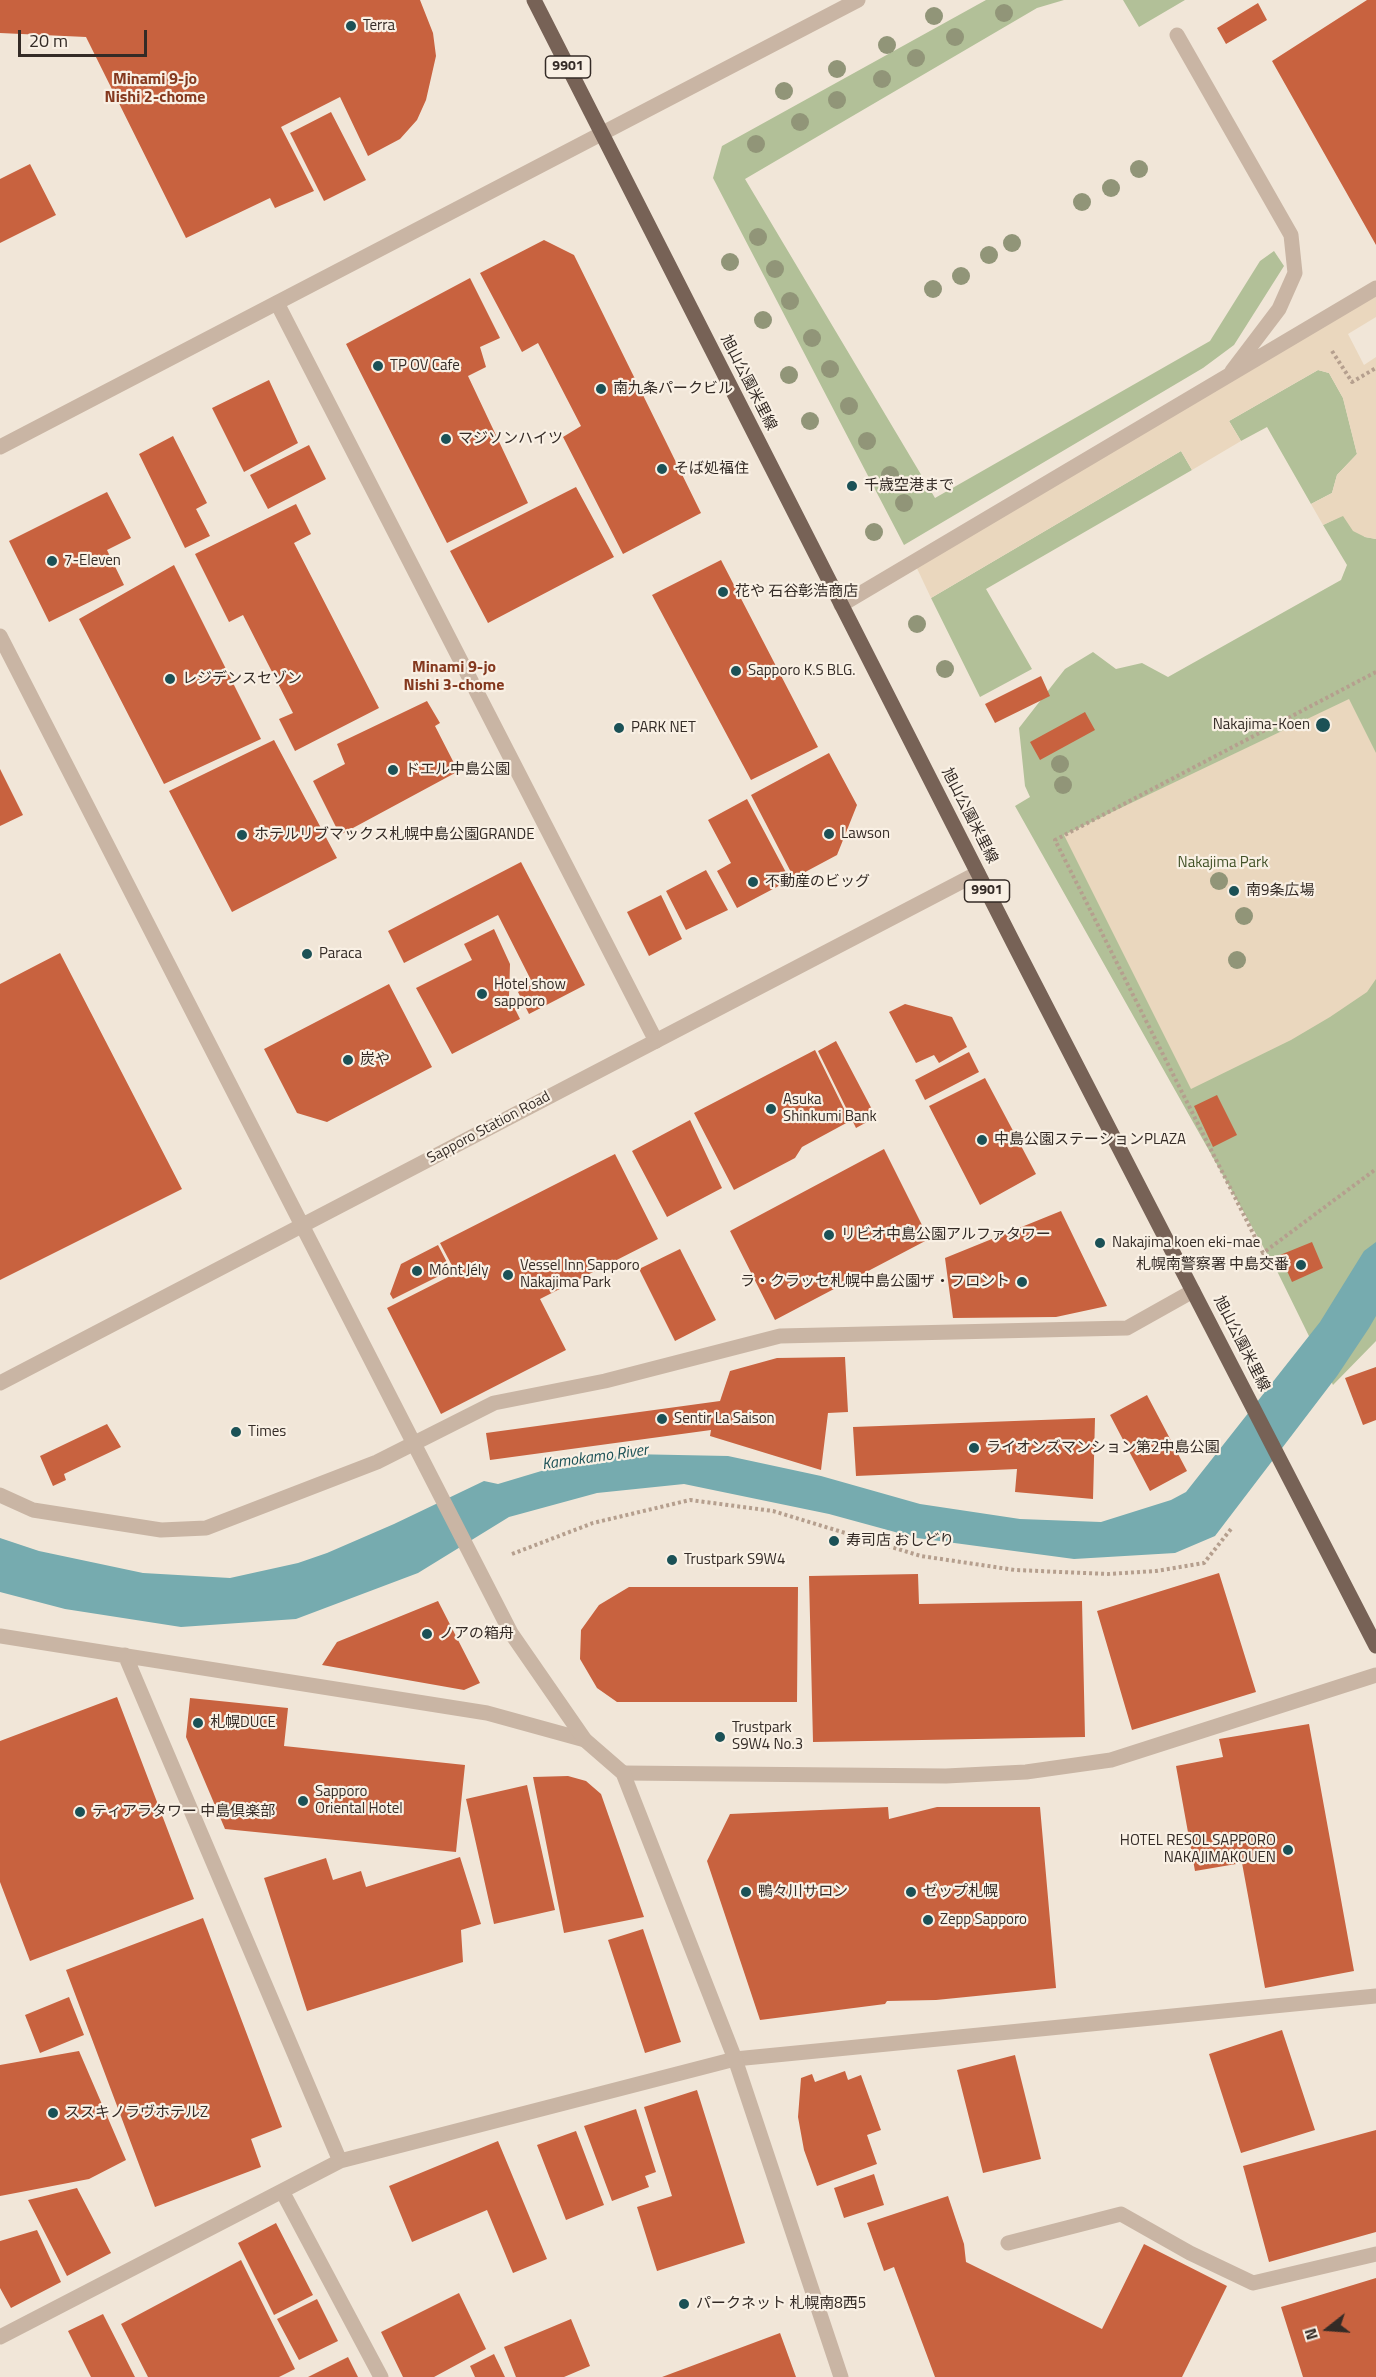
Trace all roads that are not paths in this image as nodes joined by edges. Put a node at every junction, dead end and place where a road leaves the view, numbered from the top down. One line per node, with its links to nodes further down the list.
1 (534, 0): 4 (main road, 旭山公園米里線 / 9901)
2 (858, 0): 4 (street)
3 (1177, 35): 7 (street)
4 (602, 134): 6 (street); 9 (main road, 旭山公園米里線 / 9901)
5 (1376, 288): 7 (street)
6 (277, 303): 8 (street); 12 (street)
7 (1228, 376): 9 (street)
8 (0, 447)
9 (841, 604): 11 (main road, 旭山公園米里線 / 9901)
10 (0, 636): 13 (street)
11 (978, 873): 12 (street, Sapporo Station Road); 14 (main road, 旭山公園米里線 / 9901)
12 (656, 1041): 13 (street, Sapporo Station Road)
13 (302, 1226): 15 (street, Sapporo Station Road); 16 (street)
14 (1193, 1291): 16 (street); 19 (main road, 旭山公園米里線 / 9901)
15 (0, 1383)
16 (414, 1443): 17 (street); 22 (street)
17 (0, 1495)
18 (0, 1636): 20 (street)
19 (1376, 1646)
20 (125, 1655): 22 (street); 26 (street)
21 (1376, 1675): 23 (street)
22 (585, 1740): 23 (street)
23 (623, 1773): 25 (street)
24 (1376, 1996): 25 (street)
25 (735, 2059): 26 (street); 32 (street)
26 (340, 2161): 27 (street)
27 (282, 2191): 30 (street); 31 (street)
28 (1008, 2243): 29 (street)
29 (1376, 2254)
30 (0, 2337)
31 (381, 2377)
32 (841, 2377)

